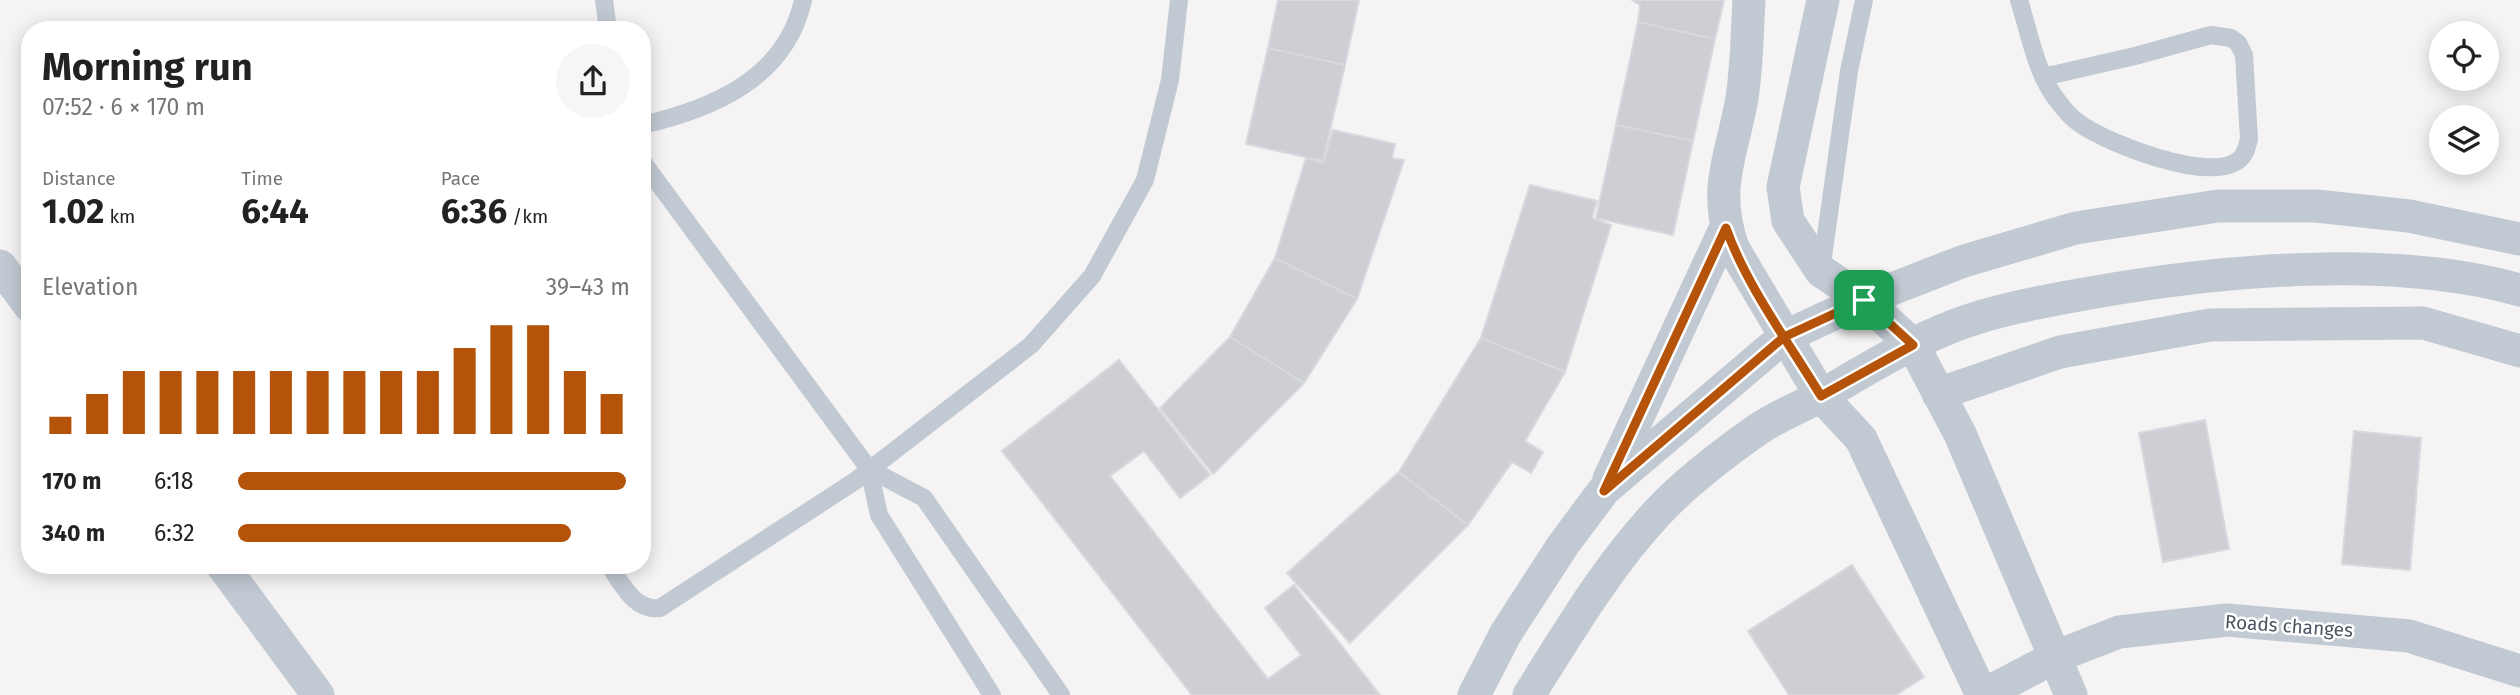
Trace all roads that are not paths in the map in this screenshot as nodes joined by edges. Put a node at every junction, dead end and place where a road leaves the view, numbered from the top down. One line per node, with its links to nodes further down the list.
1 (604, 0): 8 (lane)
2 (803, 0): 10 (lane)
3 (1179, 0): 26 (lane)
4 (1749, 0): 13 (street)
5 (1823, 0): 17 (street)
6 (1864, 0): 17 (lane)
7 (2020, 0): 9 (lane)
8 (607, 21)
9 (2043, 77): 9 (lane)
10 (651, 122)
11 (651, 173): 26 (lane)
12 (2409, 216): 14 (street); 16 (street); 20 (street)
13 (1726, 228): 21 (street); 27 (street)
14 (2520, 239)
15 (0, 265): 19 (street)
16 (2402, 270): 18 (street); 22 (street)
17 (1821, 271): 20 (street)
18 (2520, 290)
19 (21, 294)
20 (1864, 300): 21 (street); 22 (street)
21 (1784, 337): 25 (street); 27 (street)
22 (1913, 345): 24 (street); 25 (street)
23 (2520, 351): 24 (street)
24 (1938, 394): 30 (street)
25 (1821, 396): 36 (street); 37 (street)
26 (869, 469): 29 (lane); 33 (lane); 34 (lane)
27 (1604, 491): 35 (street)
28 (229, 574): 32 (street)
29 (615, 574)
30 (2055, 657): 31 (street, Roads changes); 37 (street, Roads changes); 38 (street)
31 (2520, 671)
32 (318, 695)
33 (992, 695)
34 (1061, 695)
35 (1474, 695)
36 (1529, 695)
37 (1982, 695)
38 (2071, 695)

